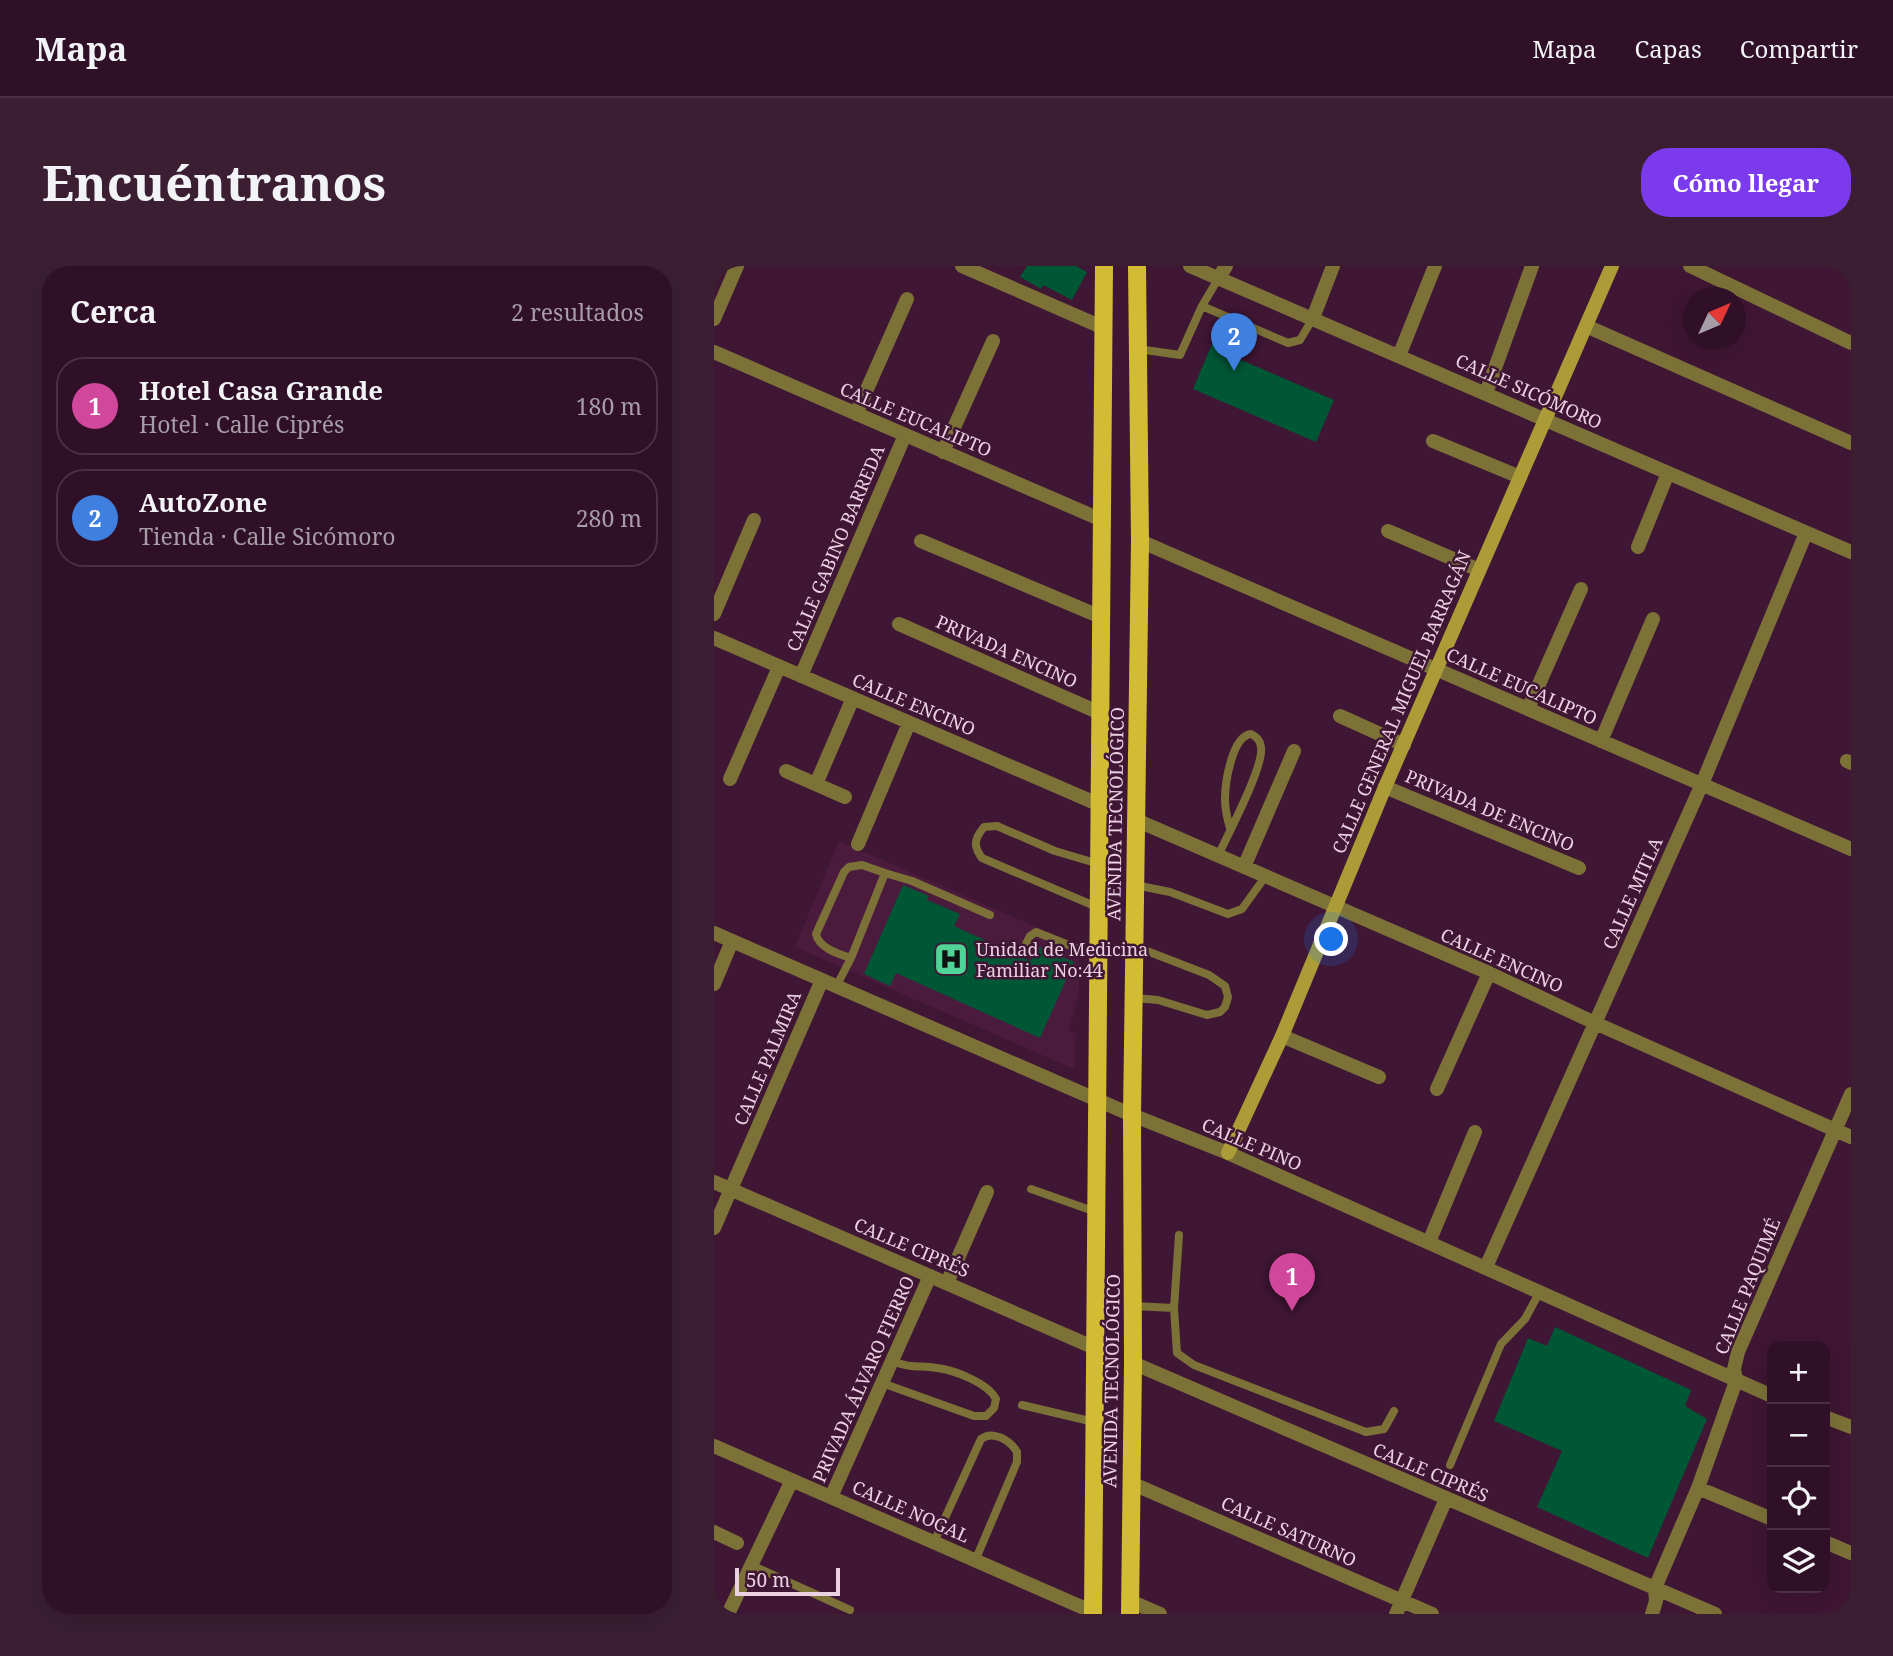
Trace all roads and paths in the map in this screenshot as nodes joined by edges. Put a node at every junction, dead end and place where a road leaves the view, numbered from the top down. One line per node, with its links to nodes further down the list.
1 (737, 266): 14 (street)
2 (962, 266): 17 (street)
3 (1104, 266): 17 (main road, AVENIDA TECNOLÓGICO)
4 (1137, 266): 20 (main road, AVENIDA TECNOLÓGICO)
5 (1190, 266): 11 (street, CALLE SICÓMORO)
6 (1333, 266): 15 (street)
7 (1435, 266): 22 (street)
8 (1532, 266): 23 (street)
9 (1612, 266): 16 (main road, CALLE GENERAL MIGUEL BARRAGÁN)
10 (1690, 266): 19 (street)
11 (1222, 272): 13 (lane); 15 (street, CALLE SICÓMORO)
12 (907, 299): 24 (street)
13 (1202, 306): 15 (lane); 20 (lane)
14 (714, 318)
15 (1313, 318): 22 (street, CALLE SICÓMORO)
16 (1586, 326): 25 (main road, CALLE GENERAL MIGUEL BARRAGÁN); 28 (street)
17 (1104, 328): 33 (main road, AVENIDA TECNOLÓGICO)
18 (993, 341): 29 (street)
19 (1851, 343)
20 (1138, 349): 37 (main road, AVENIDA TECNOLÓGICO)
21 (714, 352): 24 (street, CALLE EUCALIPTO)
22 (1399, 356): 23 (street, CALLE SICÓMORO)
23 (1486, 393): 25 (street, CALLE SICÓMORO)
24 (856, 414): 26 (street, CALLE EUCALIPTO)
25 (1545, 419): 30 (street, CALLE SICÓMORO); 31 (main road, CALLE GENERAL MIGUEL BARRAGÁN)
26 (905, 435): 29 (street, CALLE EUCALIPTO); 49 (street, CALLE GABINO BARREDA)
27 (1433, 441): 31 (street)
28 (1851, 443)
29 (943, 452): 33 (street, CALLE EUCALIPTO)
30 (1668, 473): 35 (street, CALLE SICÓMORO); 38 (street)
31 (1520, 477): 40 (main road, CALLE GENERAL MIGUEL BARRAGÁN)
32 (754, 520): 42 (street)
33 (1102, 520): 43 (main road, AVENIDA TECNOLÓGICO)
34 (1388, 531): 40 (street)
35 (1806, 533): 39 (street, CALLE SICÓMORO); 60 (street, CALLE MITLA)
36 (921, 541): 43 (street)
37 (1140, 541): 48 (street, CALLE EUCALIPTO); 65 (main road, AVENIDA TECNOLÓGICO)
38 (1638, 547)
39 (1851, 552)
40 (1479, 570): 48 (main road, CALLE GENERAL MIGUEL BARRAGÁN)
41 (1581, 589): 51 (street)
42 (714, 614)
43 (1101, 617): 52 (main road, AVENIDA TECNOLÓGICO)
44 (1653, 619): 55 (street)
45 (899, 624): 52 (street, PRIVADA ENCINO)
46 (714, 638): 47 (street, CALLE ENCINO)
47 (779, 667): 49 (street, CALLE ENCINO); 59 (street)
48 (1436, 669): 51 (street, CALLE EUCALIPTO); 56 (main road, CALLE GENERAL MIGUEL BARRAGÁN)
49 (801, 676): 50 (street, CALLE ENCINO)
50 (853, 698): 54 (street, CALLE ENCINO); 61 (street)
51 (1528, 709): 55 (street, CALLE EUCALIPTO)
52 (1100, 713): 64 (main road, AVENIDA TECNOLÓGICO)
53 (1340, 716): 56 (street)
54 (909, 723): 64 (street, CALLE ENCINO); 67 (street)
55 (1601, 741): 60 (street, CALLE EUCALIPTO)
56 (1404, 745): 62 (main road, CALLE GENERAL MIGUEL BARRAGÁN)
57 (1294, 751): 71 (street)
58 (786, 772): 61 (street)
59 (730, 779)
60 (1702, 784): 68 (street, CALLE EUCALIPTO); 90 (street, CALLE MITLA)
61 (816, 785): 63 (street)
62 (1385, 787): 72 (street, PRIVADA DE ENCINO); 76 (main road, CALLE GENERAL MIGUEL BARRAGÁN)
63 (845, 797)
64 (1100, 805): 70 (main road, AVENIDA TECNOLÓGICO)
65 (1136, 820): 69 (street, CALLE ENCINO); 75 (main road, AVENIDA TECNOLÓGICO)
66 (1230, 828): 66 (lane); 69 (lane)
67 (858, 844)
68 (1851, 849)
69 (1218, 856): 71 (street, CALLE ENCINO)
70 (1099, 864): 77 (main road, AVENIDA TECNOLÓGICO); 77 (lane)
71 (1244, 867): 74 (street, CALLE ENCINO)
72 (1580, 868)
73 (885, 873): 78 (lane); 84 (lane); 84 (lane)
74 (1265, 877): 75 (lane); 76 (street, CALLE ENCINO)
75 (1135, 885): 82 (main road, AVENIDA TECNOLÓGICO)
76 (1334, 907): 85 (street, CALLE ENCINO); 91 (main road, CALLE GENERAL MIGUEL BARRAGÁN)
77 (1099, 908): 83 (main road, AVENIDA TECNOLÓGICO)
78 (990, 915)
79 (714, 933): 80 (street, CALLE PINO)
80 (732, 941): 86 (street, CALLE PINO); 87 (street)
81 (1025, 946): 83 (lane)
82 (1134, 946): 89 (main road, AVENIDA TECNOLÓGICO); 89 (lane)
83 (1098, 957): 95 (main road, AVENIDA TECNOLÓGICO)
84 (851, 958): 88 (lane)
85 (1489, 973): 90 (street, CALLE ENCINO); 93 (street)
86 (822, 980): 88 (street, CALLE PINO); 102 (street, CALLE PALMIRA)
87 (714, 984)
88 (836, 987): 95 (street, CALLE PINO)
89 (1134, 998): 96 (main road, AVENIDA TECNOLÓGICO)
90 (1595, 1023): 97 (street, CALLE ENCINO); 109 (street, CALLE MITLA)
91 (1282, 1036): 92 (street); 100 (main road, CALLE GENERAL MIGUEL BARRAGÁN)
92 (1379, 1077)
93 (1437, 1089)
94 (1851, 1094): 97 (street, CALLE PAQUIMÉ)
95 (1097, 1100): 96 (street, CALLE PINO); 105 (main road, AVENIDA TECNOLÓGICO)
96 (1132, 1115): 100 (street, CALLE PINO); 113 (main road, AVENIDA TECNOLÓGICO)
97 (1835, 1130): 99 (street, CALLE ENCINO); 118 (street, CALLE PAQUIMÉ)
98 (1475, 1132): 108 (street)
99 (1851, 1137)
100 (1228, 1153): 108 (street, CALLE PINO)
101 (714, 1182): 102 (street, CALLE CIPRÉS)
102 (732, 1189): 106 (street, CALLE PALMIRA); 110 (street, CALLE CIPRÉS)
103 (1031, 1189): 105 (lane)
104 (987, 1192): 111 (street)
105 (1096, 1212): 115 (main road, AVENIDA TECNOLÓGICO)
106 (714, 1228)
107 (1179, 1235): 114 (lane)
108 (1429, 1242): 109 (street, CALLE PINO)
109 (1486, 1267): 112 (street, CALLE PINO)
110 (930, 1276): 111 (street, CALLE CIPRÉS); 116 (street, PRIVADA ÁLVARO FIERRO)
111 (947, 1283): 115 (street, CALLE CIPRÉS)
112 (1540, 1291): 118 (street, CALLE PINO); 127 (lane)
113 (1133, 1306): 114 (lane); 117 (main road, AVENIDA TECNOLÓGICO)
114 (1174, 1308): 122 (lane)
115 (1095, 1348): 124 (main road, AVENIDA TECNOLÓGICO)
116 (892, 1361): 119 (street, PRIVADA ÁLVARO FIERRO); 119 (lane)
117 (1133, 1363): 129 (main road, AVENIDA TECNOLÓGICO); 132 (street, CALLE CIPRÉS)
118 (1736, 1381): 120 (street, CALLE PINO); 130 (street, CALLE PAQUIMÉ)
119 (882, 1383): 131 (street, PRIVADA ÁLVARO FIERRO)
120 (1767, 1394)
121 (1022, 1405): 124 (lane)
122 (1394, 1411)
123 (1830, 1419): 125 (street)
124 (1095, 1422): 145 (main road, AVENIDA TECNOLÓGICO)
125 (1851, 1427)
126 (714, 1446): 128 (street, CALLE NOGAL)
127 (1450, 1465)
128 (792, 1480): 131 (street, CALLE NOGAL); 140 (street)
129 (1131, 1483): 142 (main road, AVENIDA TECNOLÓGICO); 143 (street, CALLE SATURNO)
130 (1698, 1488): 133 (street); 141 (street, CALLE PAQUIMÉ)
131 (831, 1497): 135 (street, CALLE NOGAL)
132 (1446, 1499): 141 (street, CALLE CIPRÉS); 143 (street)
133 (1767, 1518)
134 (714, 1532): 136 (street)
135 (934, 1542): 139 (street, CALLE NOGAL); 139 (lane)
136 (737, 1543)
137 (1830, 1544): 138 (street)
138 (1851, 1553)
139 (975, 1560): 145 (street, CALLE NOGAL)
140 (751, 1565): 144 (lane); 146 (street)
141 (1655, 1588): 149 (street, CALLE PAQUIMÉ); 150 (street, CALLE CIPRÉS)
142 (1130, 1607): 147 (street)
143 (1399, 1607): 148 (street, CALLE SATURNO)
144 (850, 1610)
145 (1093, 1613)
146 (728, 1614)
147 (1160, 1614)
148 (1432, 1614)
149 (1652, 1614)
150 (1716, 1614)

